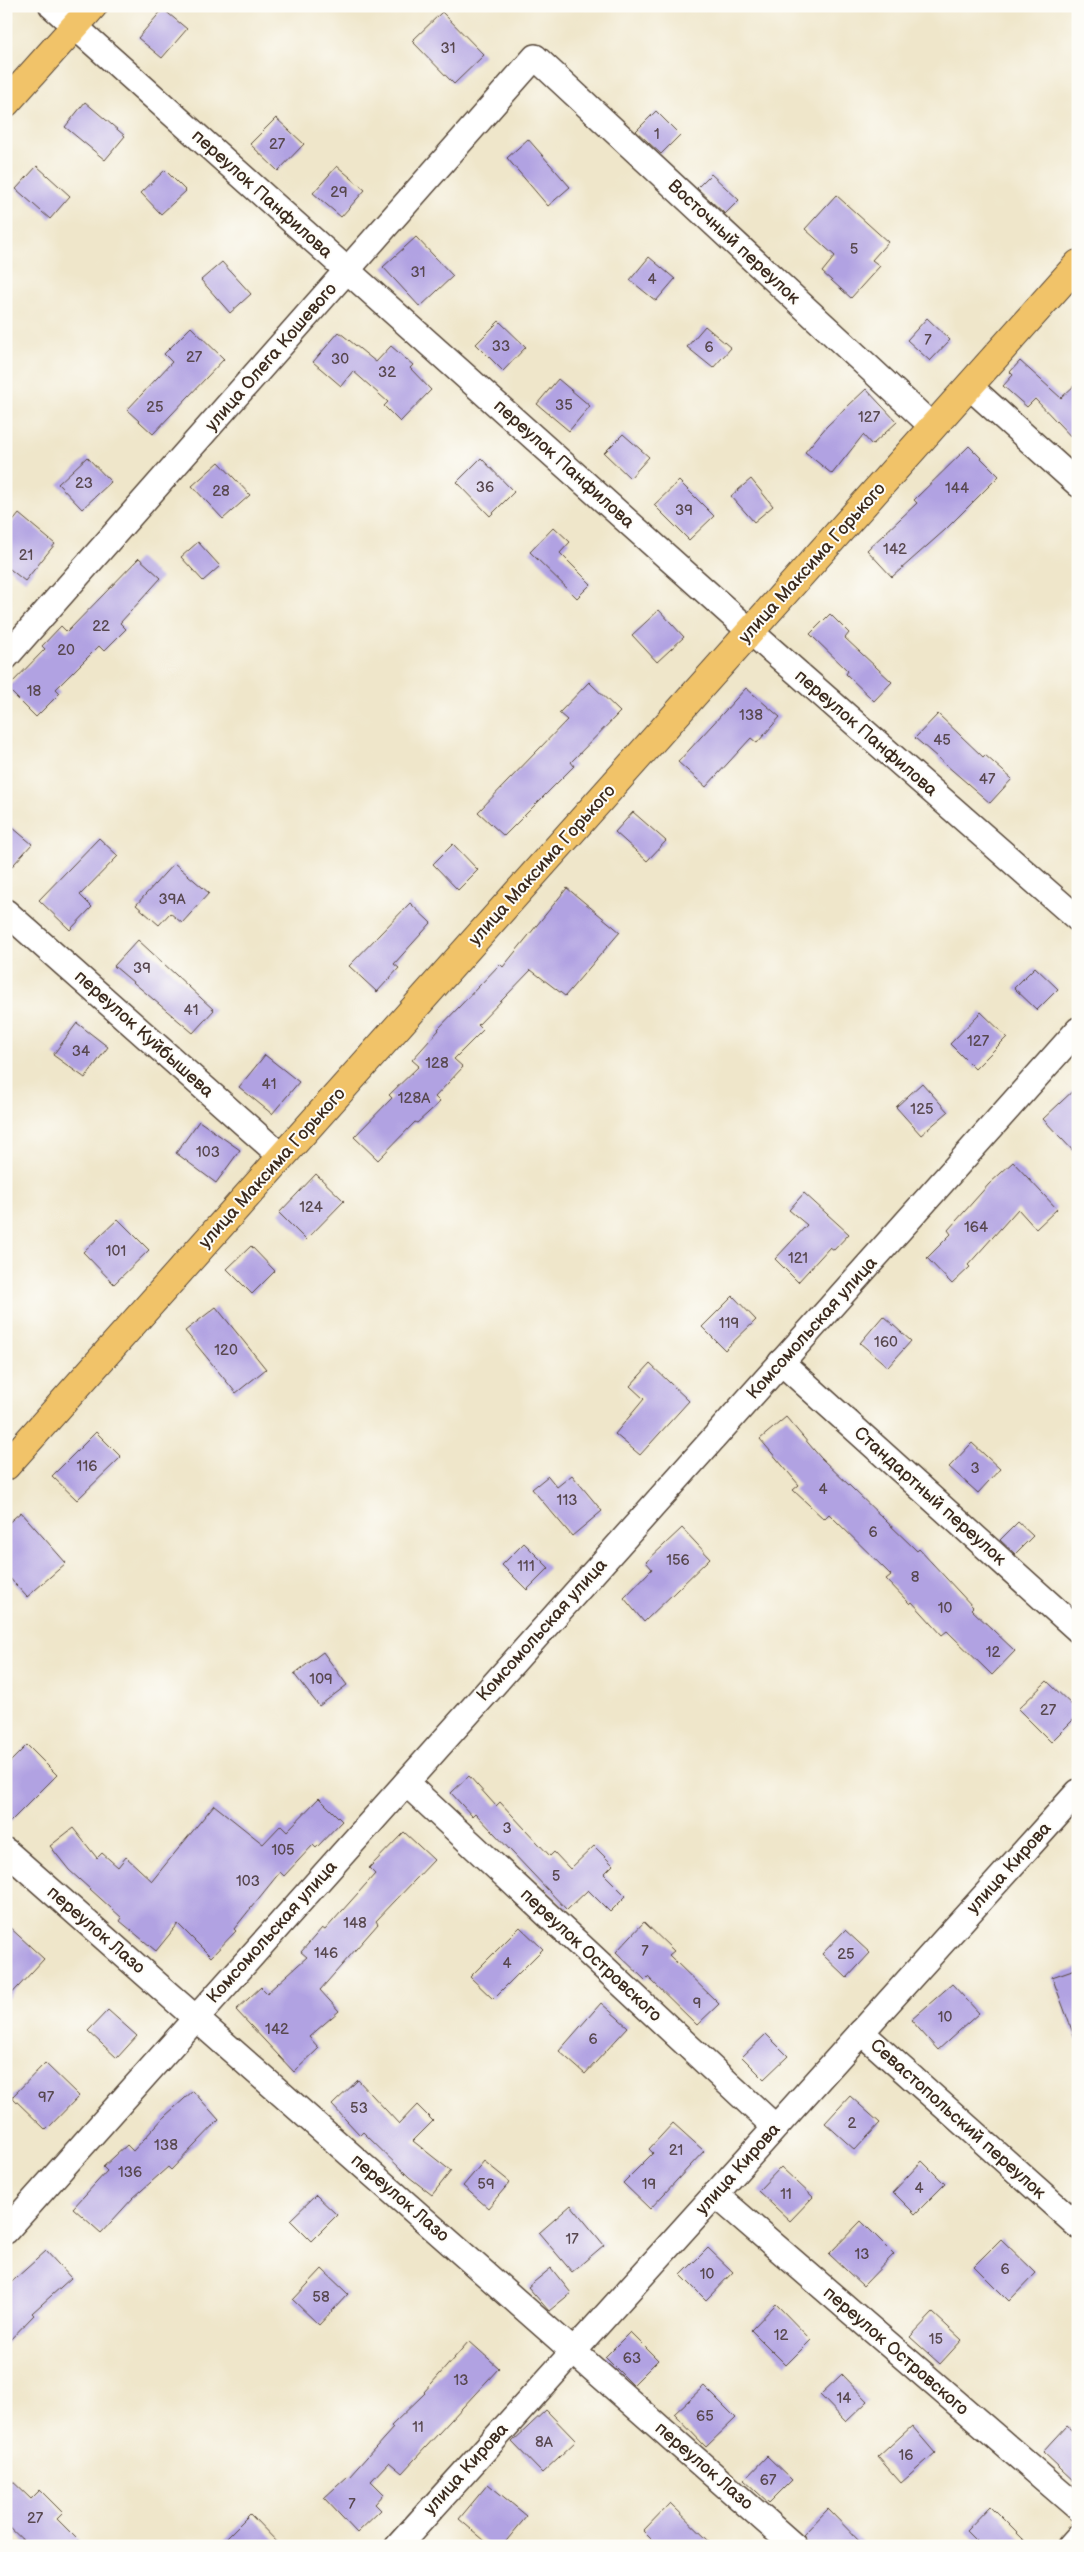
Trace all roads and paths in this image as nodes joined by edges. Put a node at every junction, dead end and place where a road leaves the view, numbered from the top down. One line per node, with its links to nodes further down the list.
1 (52, 6): 3 (street, переулок Панфилова)
2 (93, 6): 3 (main road)
3 (75, 27): 5 (main road); 7 (street, переулок Панфилова)
4 (535, 57): 7 (street, улица Олега Кошевого); 9 (street, Восточный переулок)
5 (6, 103)
6 (1078, 264): 8 (main road, улица Максима Горького)
7 (347, 270): 11 (street, переулок Панфилова); 12 (street, улица Олега Кошевого)
8 (969, 386): 9 (main road, улица Максима Горького); 10 (street)
9 (934, 427): 11 (main road, улица Максима Горького)
10 (1078, 484)
11 (751, 632): 14 (street, переулок Панфилова); 16 (main road, улица Максима Горького)
12 (6, 657)
13 (6, 912): 16 (street, переулок Куйбышева)
14 (1078, 919)
15 (1078, 1030): 17 (street, Комсомольская улица)
16 (282, 1157): 18 (main road, улица Максима Горького)
17 (781, 1362): 19 (street, Стандартный переулок); 20 (street, Комсомольская улица)
18 (6, 1466)
19 (1078, 1630)
20 (406, 1782): 23 (street, Комсомольская улица); 25 (street, переулок Островского)
21 (1078, 1792): 24 (street, улица Кирова)
22 (6, 1851): 23 (street, переулок Лазо)
23 (196, 2018): 28 (street, Комсомольская улица); 29 (street, переулок Лазо)
24 (861, 2032): 25 (street, улица Кирова); 27 (street, Севастопольский переулок)
25 (775, 2127): 26 (street, улица Кирова)
26 (715, 2194): 29 (street, улица Кирова); 30 (street, переулок Островского)
27 (1078, 2226)
28 (6, 2231)
29 (573, 2351): 32 (street, улица Кирова); 33 (street, переулок Лазо)
30 (1078, 2508)
31 (1078, 2537): 34 (street)
32 (398, 2546)
33 (794, 2546)
34 (1070, 2546)

